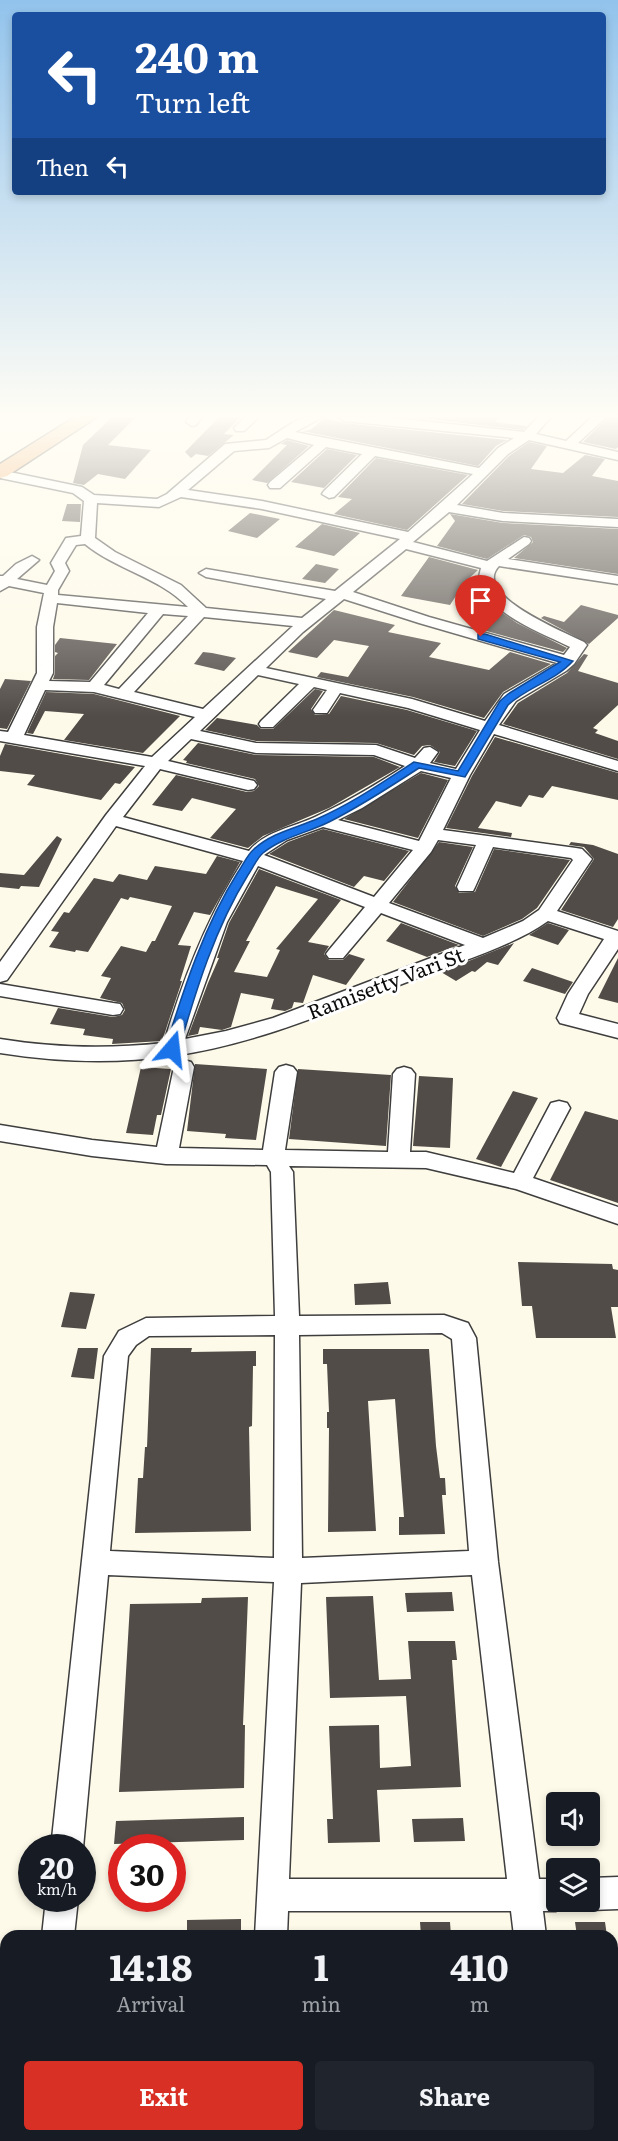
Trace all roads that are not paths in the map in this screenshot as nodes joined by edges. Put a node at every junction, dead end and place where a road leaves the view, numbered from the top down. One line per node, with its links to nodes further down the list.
1 (90, 517): 6 (street)
2 (312, 517): 7 (street)
3 (434, 517): 7 (street)
4 (503, 517): 5 (street)
5 (618, 523)
6 (88, 539): 14 (street); 17 (street)
7 (406, 541): 10 (street); 15 (street)
8 (524, 541): 10 (street)
9 (32, 560): 13 (street)
10 (492, 564): 12 (street); 19 (street)
11 (206, 573): 15 (street)
12 (618, 580)
13 (2, 583): 14 (street)
14 (51, 594): 16 (street); 22 (street)
15 (339, 594): 18 (street); 19 (street)
16 (158, 610): 17 (street); 23 (street)
17 (201, 611): 18 (street); 25 (street)
18 (305, 623): 20 (street)
19 (568, 661): 29 (street)
20 (256, 670): 21 (street); 27 (street)
21 (309, 683): 24 (street); 28 (street)
22 (39, 685): 23 (street); 31 (street)
23 (94, 687): 25 (street)
24 (336, 688): 26 (street); 29 (street)
25 (124, 693): 27 (street)
26 (321, 710)
27 (206, 716): 30 (street)
28 (267, 724)
29 (490, 727): 34 (street); 35 (street)
30 (186, 733): 32 (street); 33 (street)
31 (7, 737): 33 (street)
32 (424, 758): 35 (street); 38 (street)
33 (156, 763): 36 (street); 37 (street)
34 (618, 766)
35 (461, 775): 39 (street)
36 (248, 785)
37 (112, 819): 41 (street); 48 (street)
38 (322, 821): 39 (street, Ramisetty Vari St); 41 (street)
39 (428, 841): 40 (street, Ramisetty Vari St); 43 (street)
40 (487, 841): 42 (street); 44 (street, Ramisetty Vari St)
41 (254, 858): 43 (street); 53 (street)
42 (466, 888)
43 (378, 906): 46 (street); 47 (street)
44 (546, 914): 45 (street); 46 (street, Ramisetty Vari St)
45 (615, 943): 51 (street)
46 (483, 945): 53 (street, Ramisetty Vari St)
47 (336, 954)
48 (0, 976)
49 (0, 990): 50 (street)
50 (113, 1009)
51 (618, 1031)
52 (0, 1046): 53 (street, Ramisetty Vari St)
53 (178, 1058): 58 (street)
54 (286, 1072): 59 (street)
55 (404, 1074): 60 (street)
56 (559, 1108): 61 (street)
57 (0, 1133): 58 (street)
58 (166, 1156): 59 (street)
59 (273, 1157): 60 (street); 63 (street)
60 (399, 1158): 61 (street)
61 (520, 1182): 62 (street)
62 (618, 1216)
63 (287, 1324): 64 (street); 65 (street); 66 (street)
64 (97, 1562): 66 (street); 67 (street)
65 (484, 1562): 66 (street); 71 (street)
66 (288, 1571): 70 (street)
67 (68, 1834)
68 (618, 1893): 69 (street)
69 (600, 1894)
70 (272, 1895): 71 (street); 74 (street)
71 (541, 1896): 75 (street)
72 (61, 1912): 73 (street)
73 (59, 1930)
74 (271, 1930)
75 (532, 1930)

